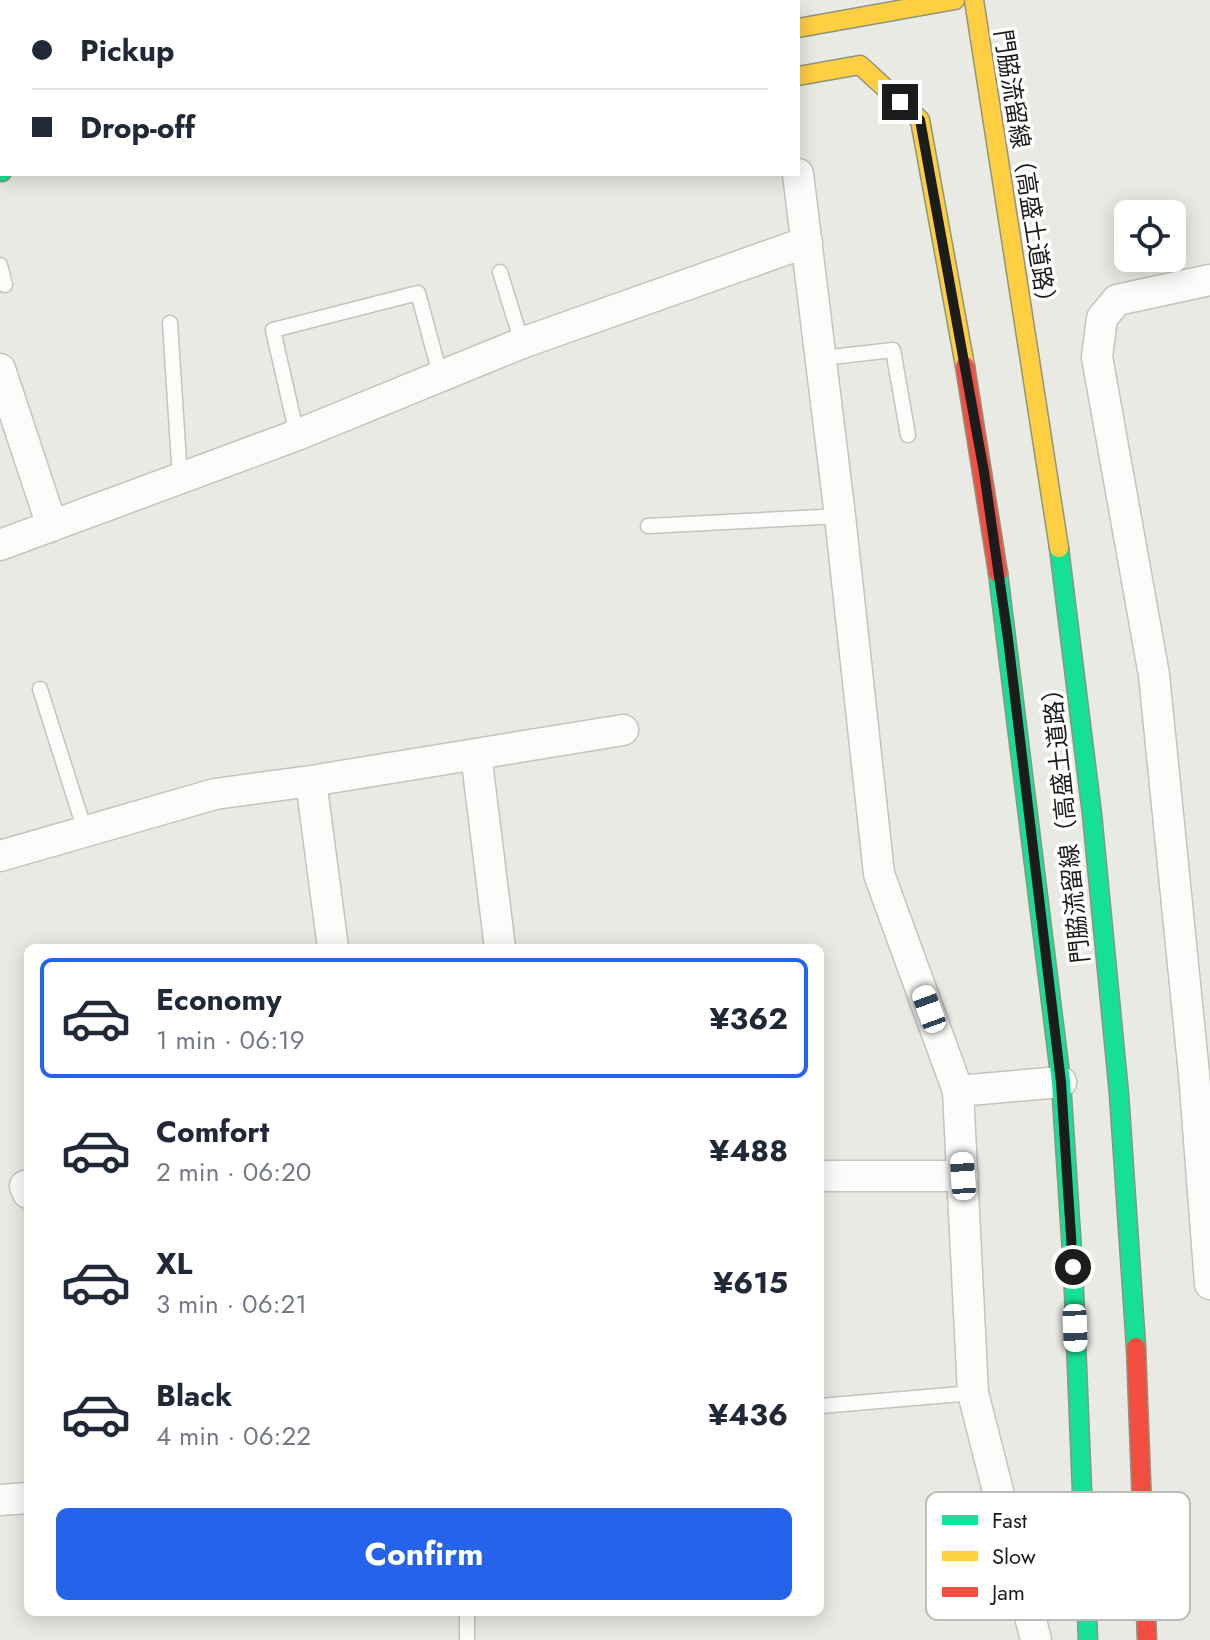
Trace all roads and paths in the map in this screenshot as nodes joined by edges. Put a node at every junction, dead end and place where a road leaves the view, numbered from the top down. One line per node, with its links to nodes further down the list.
1 (955, 0): 3 (street)
2 (974, 0): 41 (street, 門脇流留線（高盛土道路）)
3 (800, 28)
4 (800, 76): 32 (street)
5 (798, 176): 6 (street)
6 (807, 242): 12 (street); 13 (street)
7 (0, 265): 10 (lane)
8 (500, 272): 12 (lane)
9 (1210, 280): 31 (street)
10 (5, 285)
11 (170, 323): 18 (lane)
12 (522, 343): 15 (street)
13 (822, 358): 17 (lane); 19 (street)
14 (1, 378): 20 (street)
15 (441, 378): 16 (street); 16 (lane)
16 (297, 435): 18 (street)
17 (908, 435)
18 (180, 478): 20 (street)
19 (840, 516): 21 (lane); 33 (street)
20 (52, 526): 22 (street)
21 (648, 526)
22 (0, 545)
23 (40, 689): 27 (lane)
24 (623, 730): 25 (street)
25 (476, 754): 26 (street); 30 (street)
26 (311, 781): 27 (street); 29 (street)
27 (85, 831): 28 (street)
28 (0, 856)
29 (332, 944)
30 (500, 944)
31 (1202, 1074): 36 (street)
32 (1061, 1082): 33 (street); 40 (street)
33 (958, 1091): 35 (street)
34 (824, 1176): 35 (street)
35 (963, 1176): 37 (street)
36 (1210, 1284)
37 (973, 1393): 38 (lane); 39 (street)
38 (824, 1406)
39 (998, 1492)
40 (1082, 1492)
41 (1142, 1492)
42 (24, 1498): 43 (street)
43 (0, 1500)
44 (467, 1616): 48 (lane)
45 (1031, 1620): 49 (street)
46 (1087, 1620): 50 (street)
47 (1146, 1620): 51 (street, 門脇流留線（高盛土道路）)
48 (467, 1640)
49 (1036, 1640)
50 (1088, 1640)
51 (1147, 1640)

